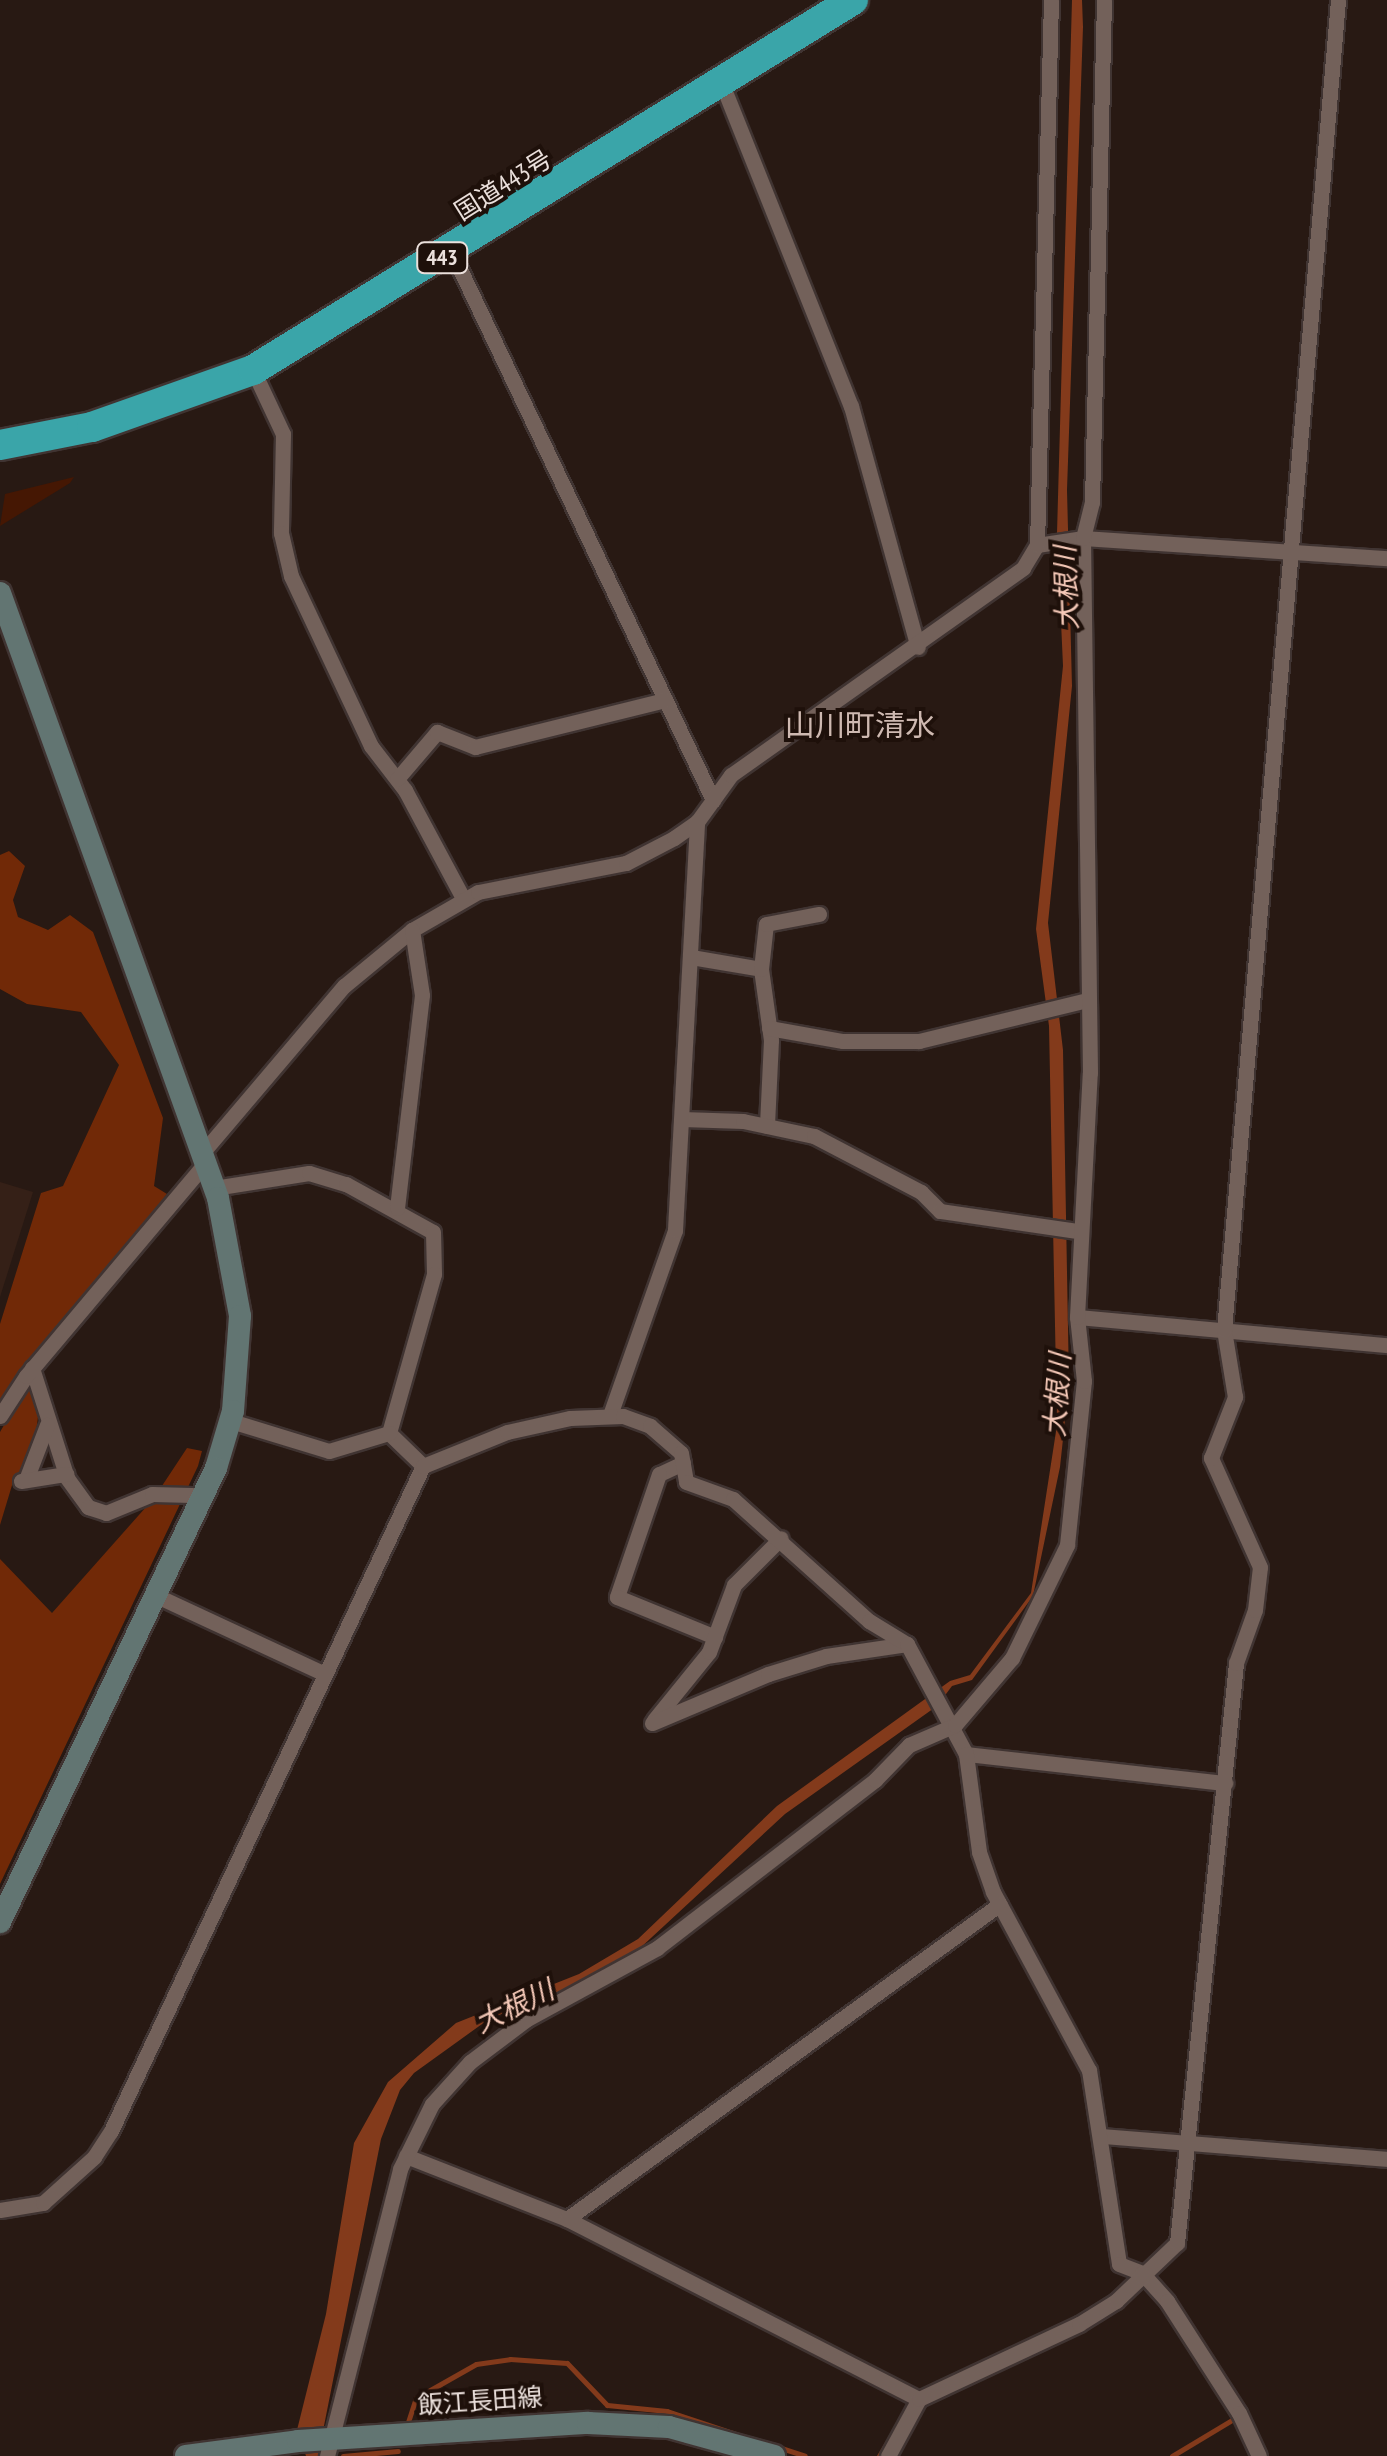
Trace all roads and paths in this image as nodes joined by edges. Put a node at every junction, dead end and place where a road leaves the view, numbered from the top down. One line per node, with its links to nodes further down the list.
1 (853, 0): 5 (highway, 国道443号 / 443)
2 (1052, 0): 10 (street)
3 (1104, 0): 9 (street)
4 (1338, 0): 11 (street)
5 (722, 84): 7 (highway, 国道443号 / 443); 14 (street)
6 (456, 264): 15 (street)
7 (253, 370): 8 (highway, 国道443号 / 443); 16 (street)
8 (0, 445)
9 (1082, 538): 10 (street); 11 (street); 24 (street)
10 (1038, 545): 14 (street)
11 (1290, 550): 12 (street); 33 (street)
12 (1387, 558)
13 (0, 593): 28 (street)
14 (918, 647): 17 (street)
15 (665, 700): 16 (street); 17 (street)
16 (397, 779): 19 (street)
17 (712, 800): 18 (street)
18 (697, 822): 19 (street); 22 (street)
19 (464, 898): 21 (street)
20 (820, 914): 23 (street)
21 (412, 930): 28 (street); 30 (street)
22 (691, 956): 23 (street); 26 (street)
23 (761, 969): 25 (street)
24 (1087, 1000): 25 (street); 31 (street)
25 (769, 1028): 27 (street)
26 (682, 1119): 27 (street); 36 (street)
27 (768, 1126): 31 (street)
28 (204, 1157): 29 (street); 35 (street)
29 (214, 1188): 30 (street); 38 (street)
30 (396, 1208): 40 (street)
31 (1074, 1230): 32 (street)
32 (1076, 1317): 33 (street); 50 (street)
33 (1224, 1330): 34 (street); 52 (street)
34 (1387, 1345)
35 (32, 1368): 37 (street); 39 (street)
36 (610, 1415): 41 (street); 42 (street)
37 (0, 1416)
38 (230, 1420): 40 (street); 46 (street)
39 (48, 1426): 43 (street); 43 (street)
40 (389, 1433): 42 (street)
41 (683, 1463): 45 (street); 47 (street)
42 (423, 1466): 49 (street)
43 (66, 1474): 44 (street)
44 (192, 1495)
45 (781, 1538): 47 (street); 48 (street)
46 (157, 1596): 49 (street); 54 (street)
47 (715, 1637): 48 (street)
48 (907, 1644): 50 (street)
49 (323, 1673): 59 (street)
50 (955, 1725): 51 (street); 57 (street)
51 (966, 1754): 52 (street); 53 (street)
52 (1225, 1783): 56 (street)
53 (1000, 1904): 55 (street); 60 (street)
54 (0, 1922)
55 (1102, 2136): 56 (street); 61 (street)
56 (1185, 2144): 58 (street); 61 (street)
57 (406, 2156): 60 (street); 63 (street)
58 (1387, 2159)
59 (0, 2210)
60 (567, 2219): 62 (street)
61 (1142, 2273): 62 (street); 67 (street)
62 (919, 2398): 66 (street)
63 (327, 2444): 64 (street, 飯江長田線); 65 (street, 飯江長田線)
64 (186, 2456)
65 (774, 2456)
66 (888, 2456)
67 (1258, 2456)

